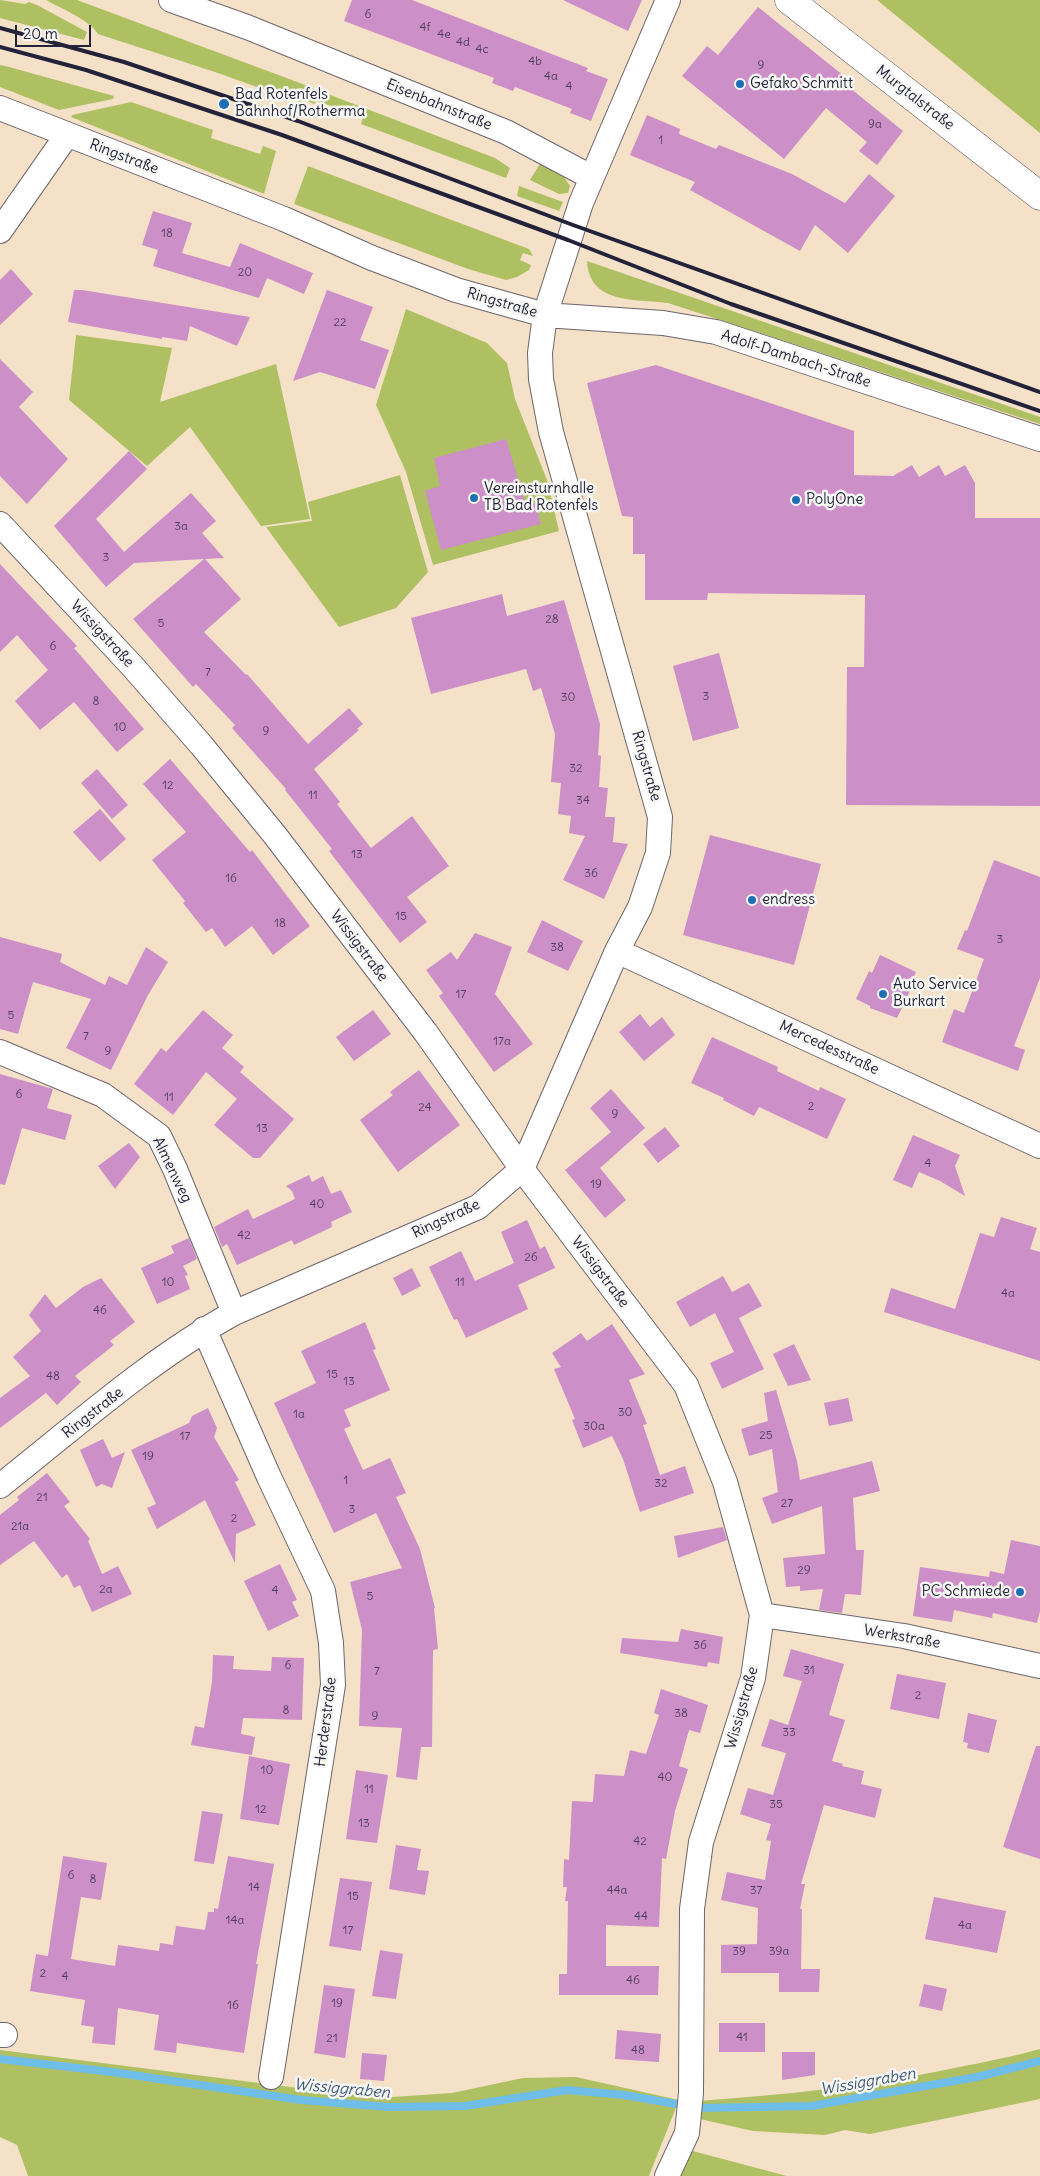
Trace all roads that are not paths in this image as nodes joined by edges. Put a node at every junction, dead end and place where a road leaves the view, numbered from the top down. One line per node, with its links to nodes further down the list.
1 (171, 0): 6 (street, Eisenbahnstraße)
2 (668, 0): 6 (street)
3 (789, 0): 7 (street, Murgtalstraße)
4 (0, 108): 5 (street, Ringstraße)
5 (67, 135): 8 (street); 9 (street, Ringstraße)
6 (591, 177): 9 (street)
7 (1040, 196)
8 (0, 231)
9 (545, 315): 10 (street, Adolf-Dambach-Straße); 12 (street, Ringstraße)
10 (1040, 439)
11 (0, 524): 15 (street, Wissigstraße)
12 (617, 951): 14 (street, Mercedesstraße); 15 (street, Ringstraße)
13 (0, 1052): 16 (street, Almenweg)
14 (1040, 1146)
15 (522, 1169): 16 (street, Ringstraße); 19 (street, Wissigstraße)
16 (234, 1313): 17 (street, Ringstraße)
17 (204, 1329): 18 (street, Ringstraße); 21 (street, Herderstraße)
18 (0, 1486)
19 (762, 1615): 20 (street, Werkstraße); 22 (street, Wissigstraße)
20 (1040, 1666)
21 (271, 2077)
22 (667, 2176)

